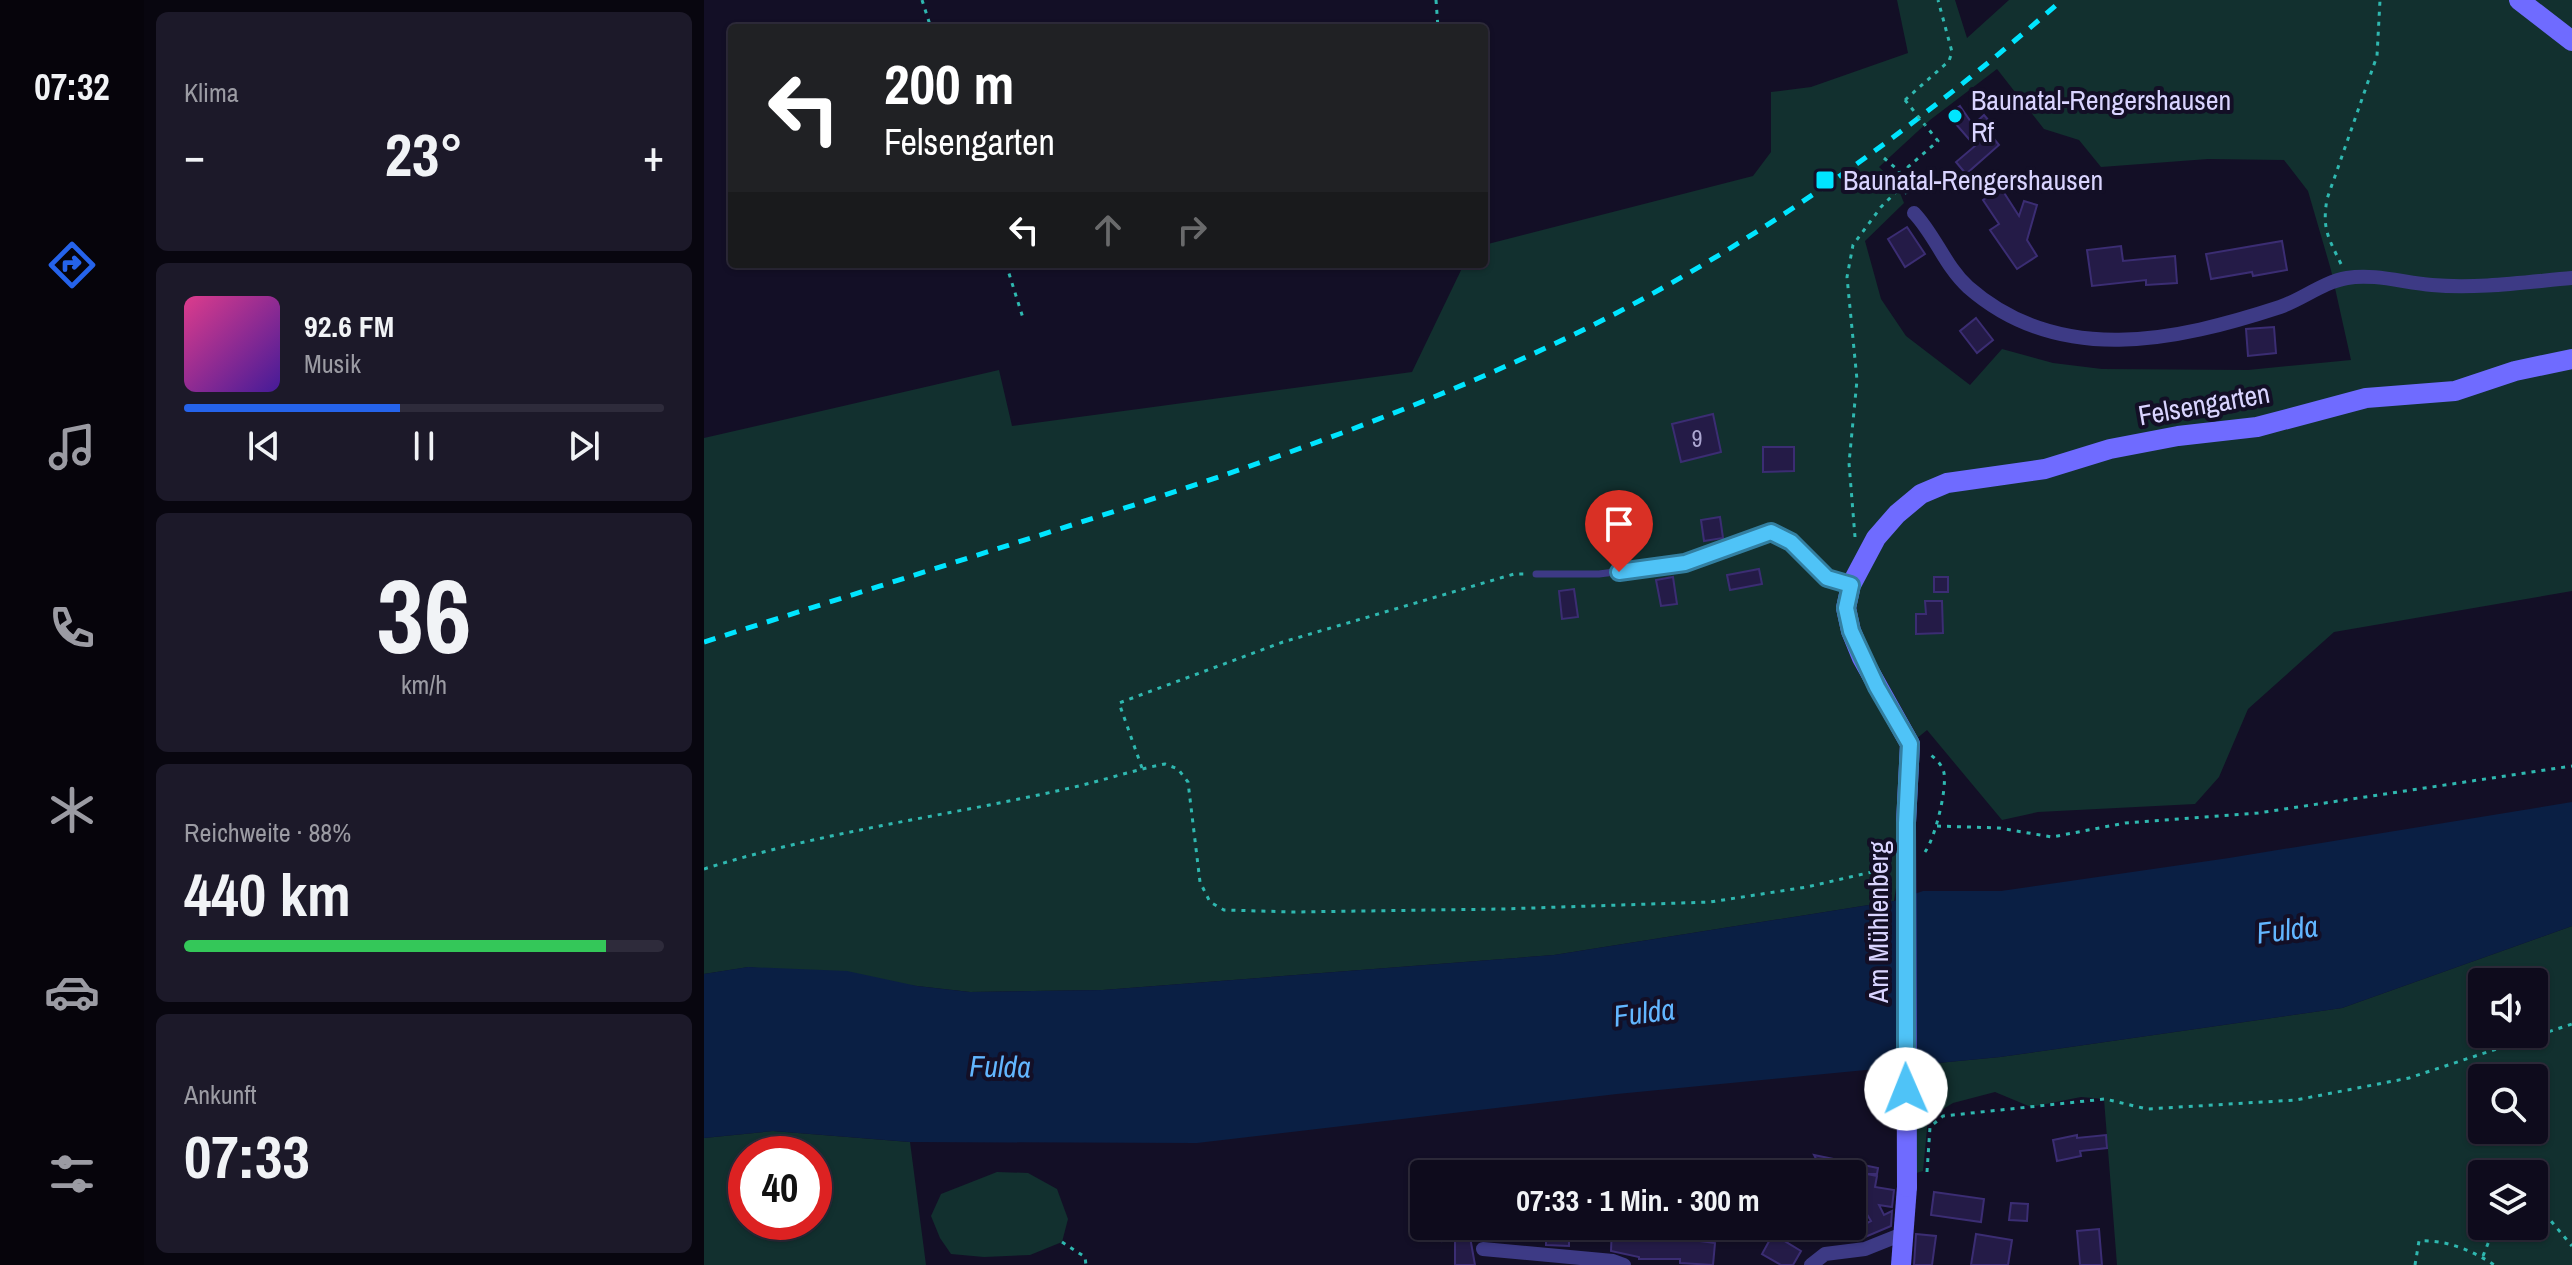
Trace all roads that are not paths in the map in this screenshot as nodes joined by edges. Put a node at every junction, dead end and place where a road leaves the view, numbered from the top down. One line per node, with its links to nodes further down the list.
1 (2519, 0): 2 (street)
2 (2572, 41)
3 (1914, 213): 4 (street)
4 (2572, 278)
5 (2572, 359): 7 (street, Felsengarten)
6 (1536, 574): 7 (lane)
7 (1855, 577): 8 (street, Am Mühlenberg, bridge)
8 (1905, 1233): 11 (street); 12 (street, Am Mühlenberg)
9 (1483, 1249): 10 (street)
10 (1624, 1265)
11 (1811, 1265)
12 (1901, 1265)

